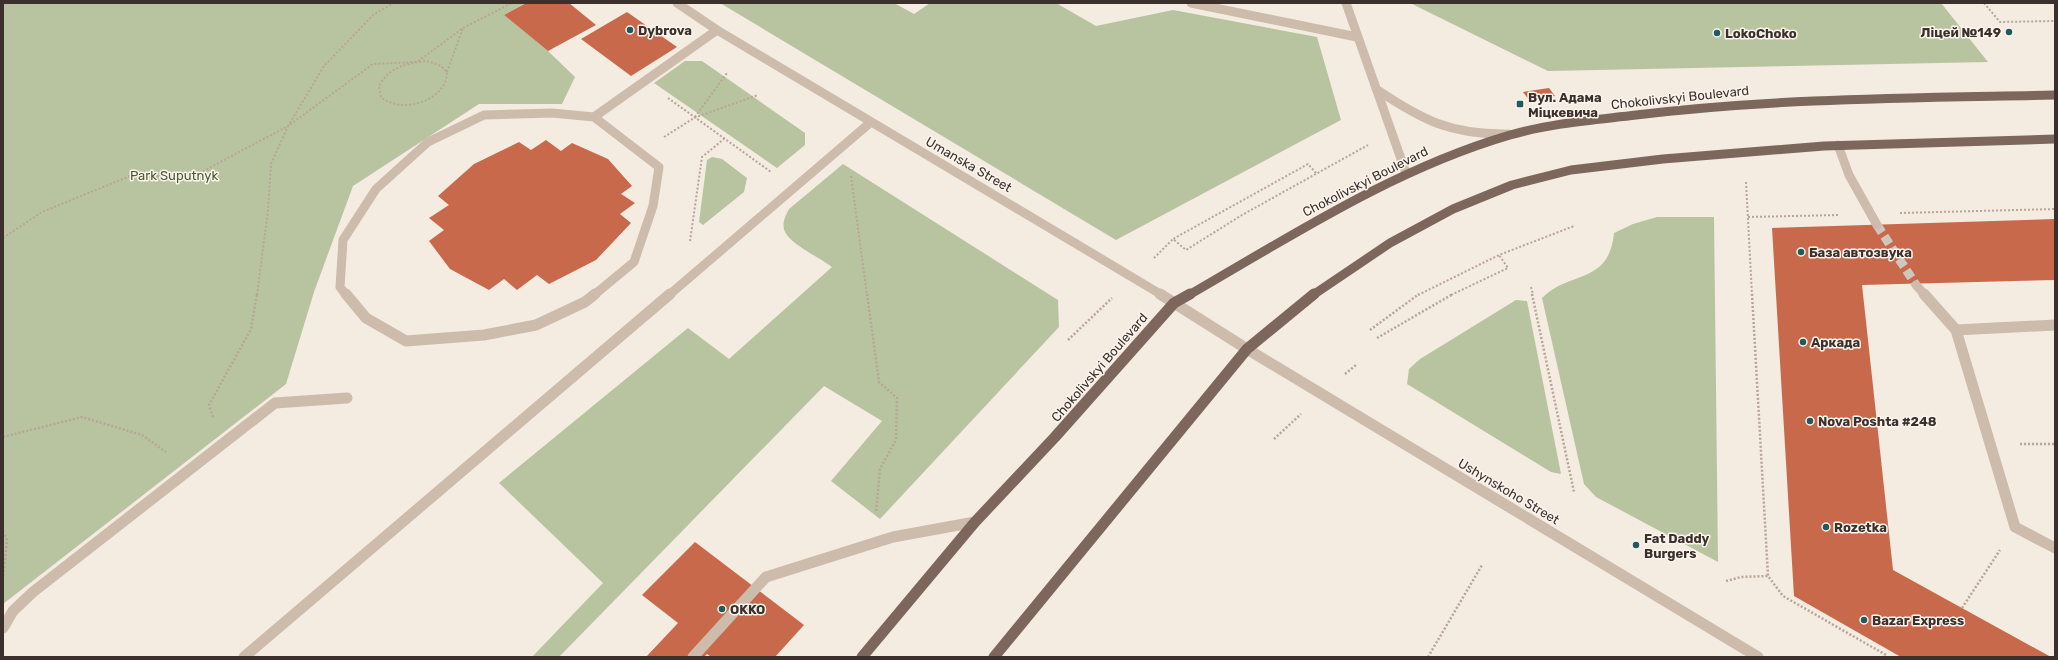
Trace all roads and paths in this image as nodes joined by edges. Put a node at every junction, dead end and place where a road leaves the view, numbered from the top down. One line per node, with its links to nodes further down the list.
1 (394, 3): 21 (path)
2 (512, 3): 8 (path)
3 (677, 3): 9 (street, Umanska Street)
4 (1191, 3): 10 (street)
5 (1346, 3): 10 (street)
6 (1984, 3): 7 (path)
7 (2055, 21)
8 (463, 28): 11 (path); 12 (path)
9 (717, 30): 14 (street); 20 (street, Umanska Street)
10 (1357, 37): 15 (street)
11 (417, 62): 12 (path); 12 (path); 21 (path)
12 (447, 73)
13 (727, 73): 19 (path)
14 (645, 82): 18 (street); 19 (path)
15 (1376, 89): 23 (street); 30 (street)
16 (758, 95): 19 (path)
17 (2055, 95): 23 (main road, Chokolivskyi Boulevard)
18 (594, 117): 18 (street)
19 (694, 118): 22 (path); 24 (path)
20 (871, 122): 32 (street); 40 (street, Umanska Street)
21 (288, 126): 35 (path); 48 (path)
22 (671, 132)
23 (1512, 134): 30 (main road, Chokolivskyi Boulevard)
24 (724, 139): 32 (path); 36 (path)
25 (2055, 139): 27 (main road)
26 (1371, 143): 29 (path)
27 (1838, 145): 33 (street); 45 (main road)
28 (851, 171): 56 (path)
29 (1316, 173): 29 (path)
30 (1406, 173): 40 (main road, Chokolivskyi Boulevard)
31 (1746, 182): 59 (path)
32 (797, 185): 64 (street)
33 (1877, 225)
34 (1574, 226): 37 (path)
35 (3, 238)
36 (690, 242)
37 (1499, 255): 42 (path); 44 (path)
38 (1916, 284): 43 (street)
39 (1530, 287): 52 (path)
40 (1174, 303): 45 (street, Umanska Street); 53 (main road, Chokolivskyi Boulevard)
41 (2055, 325): 43 (street)
42 (1370, 330)
43 (1956, 330): 49 (street)
44 (1377, 338)
45 (1247, 349): 67 (main road); 69 (street, Ushynskoho Street)
46 (346, 398): 48 (street)
47 (3, 437): 51 (path)
48 (220, 444): 51 (street)
49 (1990, 444): 50 (path); 54 (street)
50 (2055, 444)
51 (190, 468): 63 (street)
52 (1574, 492)
53 (975, 522): 56 (street); 66 (main road, Chokolivskyi Boulevard)
54 (2015, 527): 57 (street); 62 (path)
55 (3, 531): 60 (path)
56 (893, 537): 65 (street)
57 (2055, 548)
58 (1482, 566): 68 (path)
59 (1768, 576): 61 (path); 70 (path)
60 (3, 578)
61 (1726, 581)
62 (1962, 608)
63 (3, 628)
64 (244, 657)
65 (693, 657)
66 (862, 657)
67 (994, 657)
68 (1428, 657)
69 (1758, 657)
70 (1885, 657)

